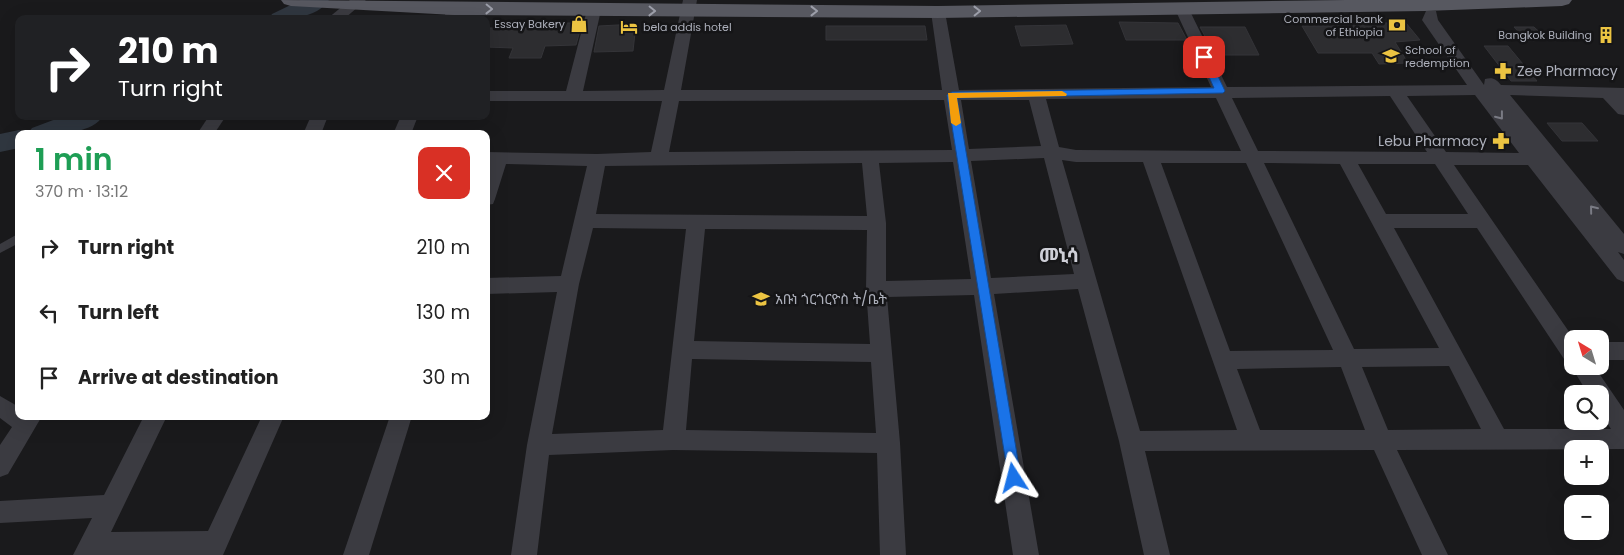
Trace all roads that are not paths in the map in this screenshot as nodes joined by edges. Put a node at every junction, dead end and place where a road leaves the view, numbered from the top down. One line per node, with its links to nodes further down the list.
1 (291, 0): 2 (main road)
2 (295, 0): 4 (main road)
3 (1562, 0): 6 (main road)
4 (357, 2): 10 (main road); 11 (street)
5 (688, 6): 8 (main road, one-way to 5); 9 (main road, one-way to 9); 18 (street)
6 (1426, 6): 7 (main road); 12 (street); 13 (street)
7 (1181, 7): 9 (main road, one-way to 7); 14 (street)
8 (594, 10): 10 (main road, one-way to 8); 21 (street)
9 (938, 12): 19 (street)
10 (452, 14)
11 (339, 15)
12 (1479, 90): 13 (street); 15 (street); 34 (street, one-way to 34)
13 (1497, 90): 16 (street); 44 (street, one-way to 13)
14 (1220, 91): 15 (street); 17 (street); 31 (street)
15 (1395, 91): 32 (street)
16 (1616, 93): 22 (street)
17 (1036, 94): 19 (street); 25 (street)
18 (671, 95): 19 (street); 21 (street); 29 (street)
19 (952, 95): 26 (street)
20 (490, 96): 21 (street)
21 (573, 96)
22 (1624, 110)
23 (215, 120): 24 (street)
24 (207, 130)
25 (1052, 152): 26 (street); 27 (street); 46 (street)
26 (961, 155): 30 (street); 49 (street)
27 (1150, 157): 31 (street); 58 (street)
28 (493, 158): 35 (street); 36 (street)
29 (659, 158): 30 (street); 35 (street)
30 (870, 158): 41 (street)
31 (1250, 158): 33 (street); 57 (street)
32 (1440, 158): 33 (street); 34 (street); 39 (street)
33 (1346, 159): 37 (street)
34 (1534, 159): 44 (street)
35 (597, 160): 38 (street)
36 (490, 176)
37 (1380, 221): 39 (street); 56 (street)
38 (585, 222): 40 (street); 47 (street)
39 (1483, 222): 51 (street)
40 (696, 223): 41 (street); 52 (street)
41 (878, 223): 50 (street)
42 (15, 240): 43 (lane)
43 (0, 249)
44 (1620, 253): 45 (street)
45 (1624, 274)
46 (1086, 281): 49 (street); 70 (street)
47 (569, 284): 48 (street); 74 (street)
48 (490, 286)
49 (982, 286): 50 (street); 83 (street)
50 (876, 288): 55 (street)
51 (1564, 340)
52 (683, 350): 55 (street); 68 (street)
53 (1609, 351): 54 (street)
54 (1624, 351)
55 (880, 353): 73 (street)
56 (1455, 357): 57 (street); 69 (street)
57 (1348, 358): 58 (street); 72 (street)
58 (1223, 360): 71 (street)
59 (1588, 375): 66 (street)
60 (0, 406): 61 (street)
61 (15, 413)
62 (29, 420): 75 (street)
63 (154, 420): 76 (street)
64 (271, 420): 78 (street)
65 (399, 420): 80 (street)
66 (1624, 429)
67 (1624, 439): 69 (street)
68 (673, 440): 73 (street); 74 (street)
69 (1498, 440): 72 (street)
70 (1132, 441): 71 (street); 84 (street)
71 (1252, 441): 72 (street)
72 (1381, 441): 85 (street)
73 (888, 443): 82 (street)
74 (539, 445): 81 (street)
75 (0, 466)
76 (110, 506): 77 (street); 79 (street)
77 (0, 512)
78 (212, 549): 79 (street)
79 (88, 550)
80 (356, 555)
81 (524, 555)
82 (893, 555)
83 (1026, 555)
84 (1157, 555)
85 (1435, 555)

